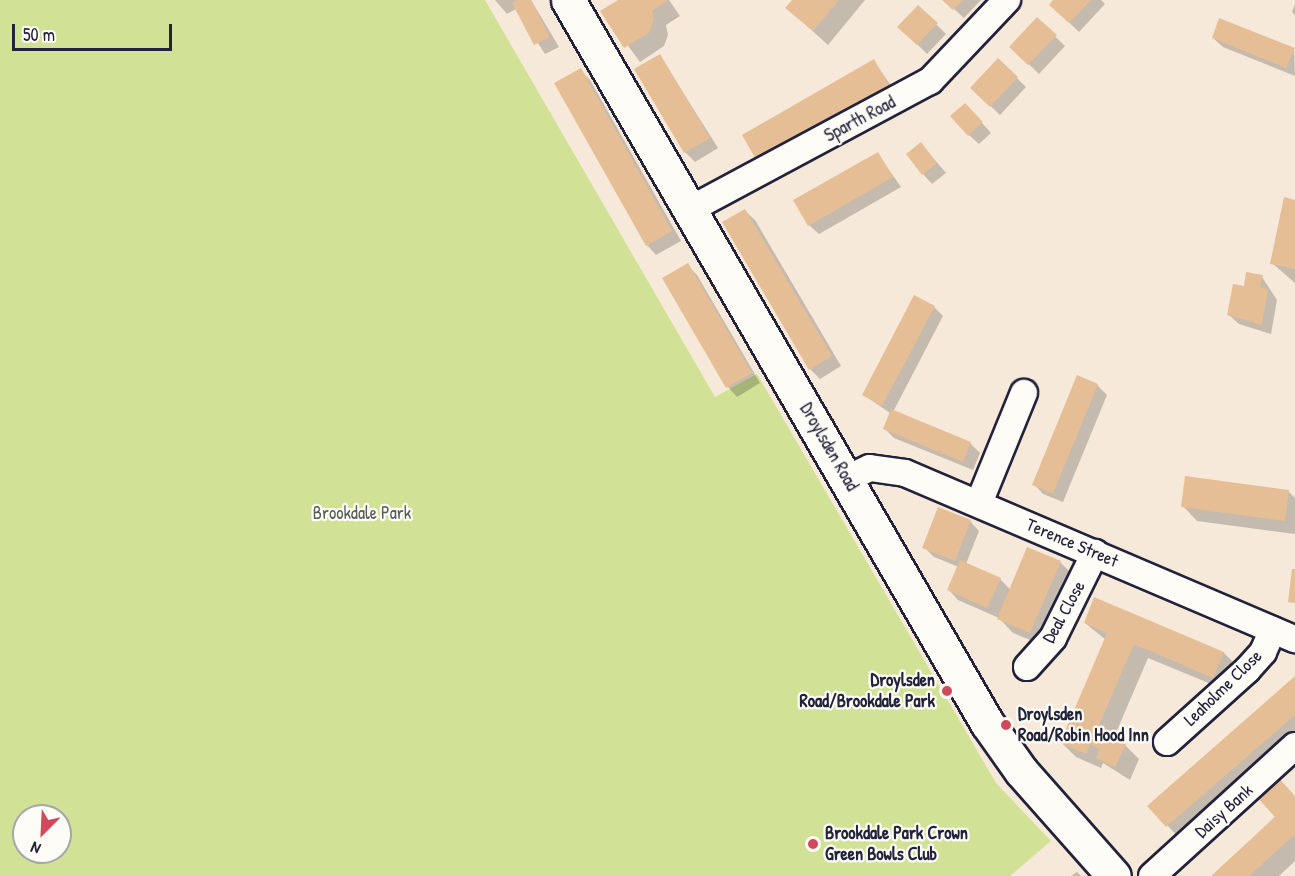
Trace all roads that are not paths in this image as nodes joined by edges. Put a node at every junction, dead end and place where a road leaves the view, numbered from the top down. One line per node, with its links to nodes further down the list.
1 (568, 0): 3 (street, Droylsden Road)
2 (1007, 0): 3 (street, Sparth Road)
3 (691, 209): 5 (street, Droylsden Road)
4 (1024, 393): 6 (street)
5 (847, 479): 6 (street, Terence Street); 12 (street, Droylsden Road)
6 (979, 503): 7 (street, Terence Street)
7 (1095, 553): 8 (street, Terence Street); 9 (street, Deal Close)
8 (1284, 635): 10 (street, Leaholme Close)
9 (1028, 667)
10 (1167, 742)
11 (1295, 746): 13 (street, Daisy Bank)
12 (1114, 876)
13 (1152, 876)

